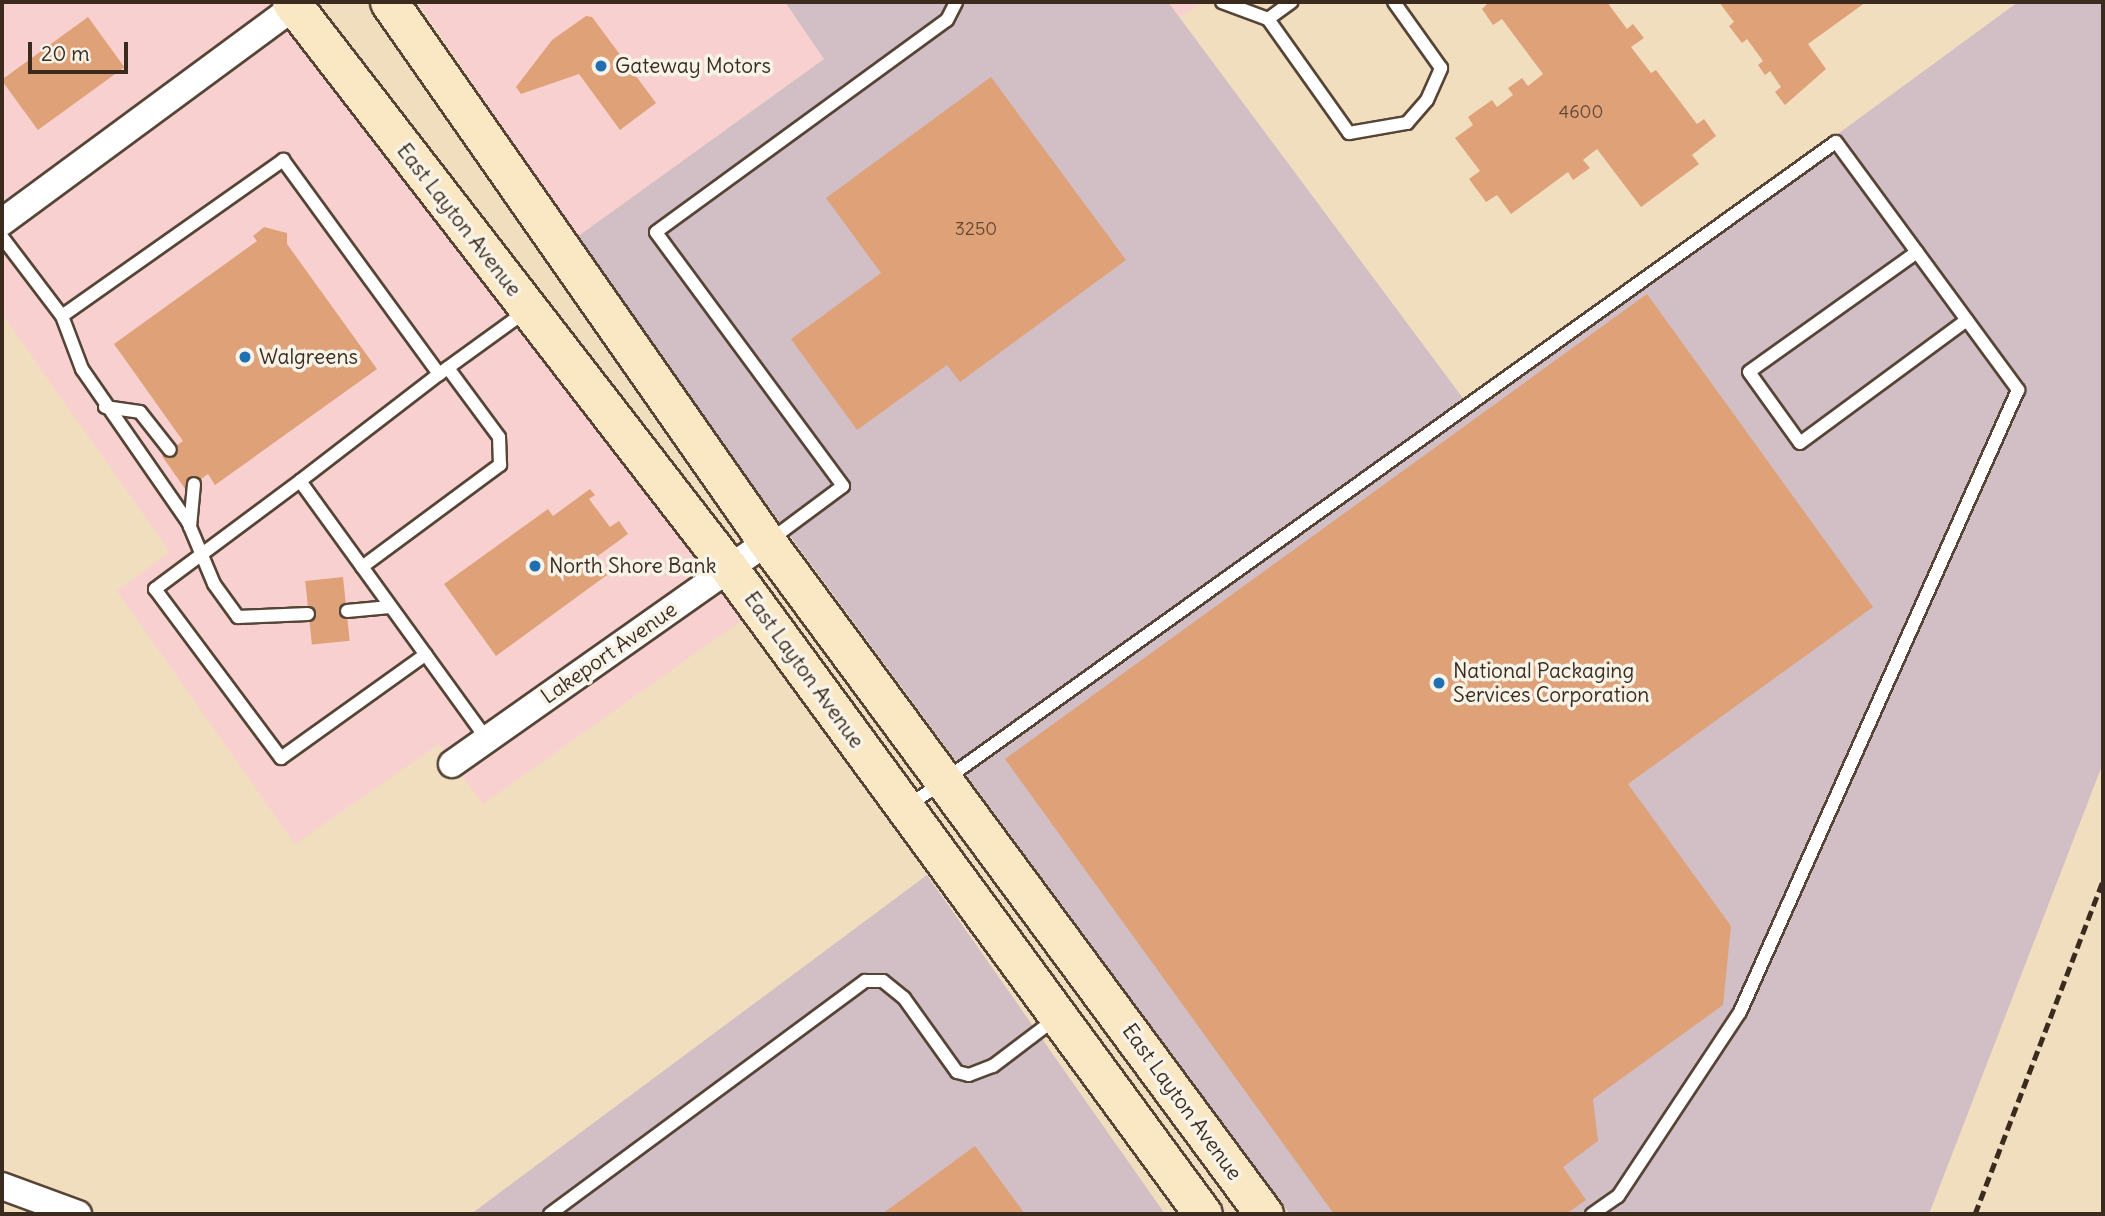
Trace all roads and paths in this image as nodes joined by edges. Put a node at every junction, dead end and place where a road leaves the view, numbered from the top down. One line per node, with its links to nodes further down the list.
1 (389, 2): 20 (main road, East Layton Avenue)
2 (956, 2): 20 (lane)
3 (1222, 2): 7 (lane)
4 (1291, 2): 7 (lane)
5 (1394, 2): 7 (lane)
6 (295, 3): 8 (street); 11 (main road, East Layton Avenue)
7 (1268, 19)
8 (2, 222)
9 (2, 237): 12 (lane)
10 (1917, 252): 13 (lane); 13 (lane); 30 (lane)
11 (529, 309): 14 (lane); 23 (main road, East Layton Avenue)
12 (62, 316): 14 (lane); 15 (lane)
13 (1967, 320): 38 (lane)
14 (444, 371): 17 (lane); 22 (lane)
15 (106, 407): 16 (lane); 19 (lane)
16 (170, 450)
17 (300, 481): 21 (lane); 22 (lane)
18 (194, 484): 19 (lane)
19 (190, 527): 21 (lane)
20 (767, 542): 23 (street, Lakeport Avenue); 30 (main road, East Layton Avenue)
21 (201, 555): 26 (lane); 27 (lane)
22 (362, 567): 24 (lane)
23 (729, 568): 28 (street, Lakeport Avenue); 31 (main road, East Layton Avenue)
24 (390, 607): 25 (lane); 27 (lane)
25 (347, 611)
26 (308, 614)
27 (426, 654): 28 (lane)
28 (487, 739): 29 (street, Lakeport Avenue)
29 (452, 764)
30 (945, 780): 31 (lane); 37 (main road, East Layton Avenue)
31 (906, 808): 32 (main road, East Layton Avenue)
32 (1059, 1016): 35 (lane); 36 (main road, East Layton Avenue)
33 (2, 1186): 34 (street)
34 (78, 1214)
35 (551, 1214)
36 (1203, 1214)
37 (1265, 1214)
38 (1592, 1214)

